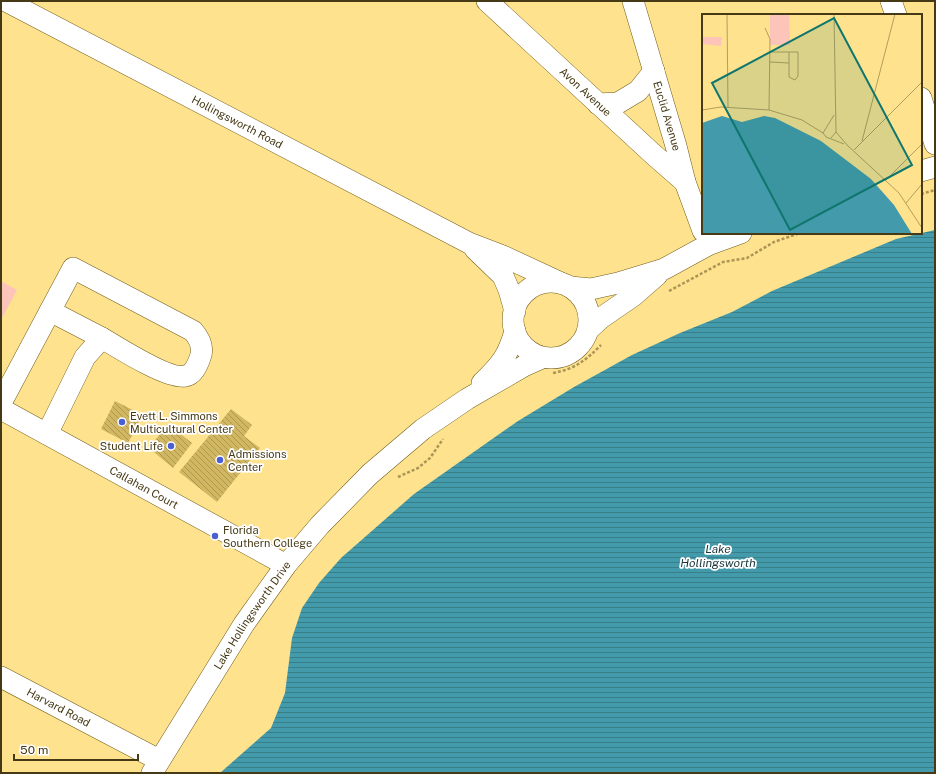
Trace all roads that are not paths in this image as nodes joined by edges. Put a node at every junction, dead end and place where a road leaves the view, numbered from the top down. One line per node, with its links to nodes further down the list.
1 (6, 1): 16 (street, Hollingsworth Road)
2 (487, 1): 8 (street, Avon Avenue)
3 (633, 1): 6 (street, Euclid Avenue)
4 (891, 1): 5 (street)
5 (896, 14)
6 (654, 71): 8 (street); 12 (street, Euclid Avenue)
7 (922, 101): 9 (street)
8 (598, 104): 12 (street, Avon Avenue)
9 (935, 144)
10 (935, 167): 11 (street)
11 (922, 171)
12 (685, 182): 13 (street, Euclid Avenue)
13 (702, 228)
14 (729, 234): 15 (street)
15 (705, 236): 17 (street)
16 (469, 243): 18 (street, Hollingsworth Road); 20 (street, Hollingsworth Road)
17 (664, 269): 18 (street); 21 (street)
18 (566, 285): 20 (street); 21 (street)
19 (50, 310): 22 (street); 22 (street); 25 (street)
20 (515, 321): 23 (street); 24 (street, Lake Hollingsworth Drive)
21 (596, 337): 23 (street)
22 (102, 338): 27 (street)
23 (544, 366): 24 (street, Lake Hollingsworth Drive)
24 (467, 399): 28 (street, Lake Hollingsworth Drive)
25 (1, 403)
26 (1, 409): 27 (street, Callahan Court)
27 (47, 434): 28 (street, Callahan Court)
28 (286, 565): 30 (street, Lake Hollingsworth Drive)
29 (1, 677): 30 (street, Harvard Road)
30 (156, 766)

